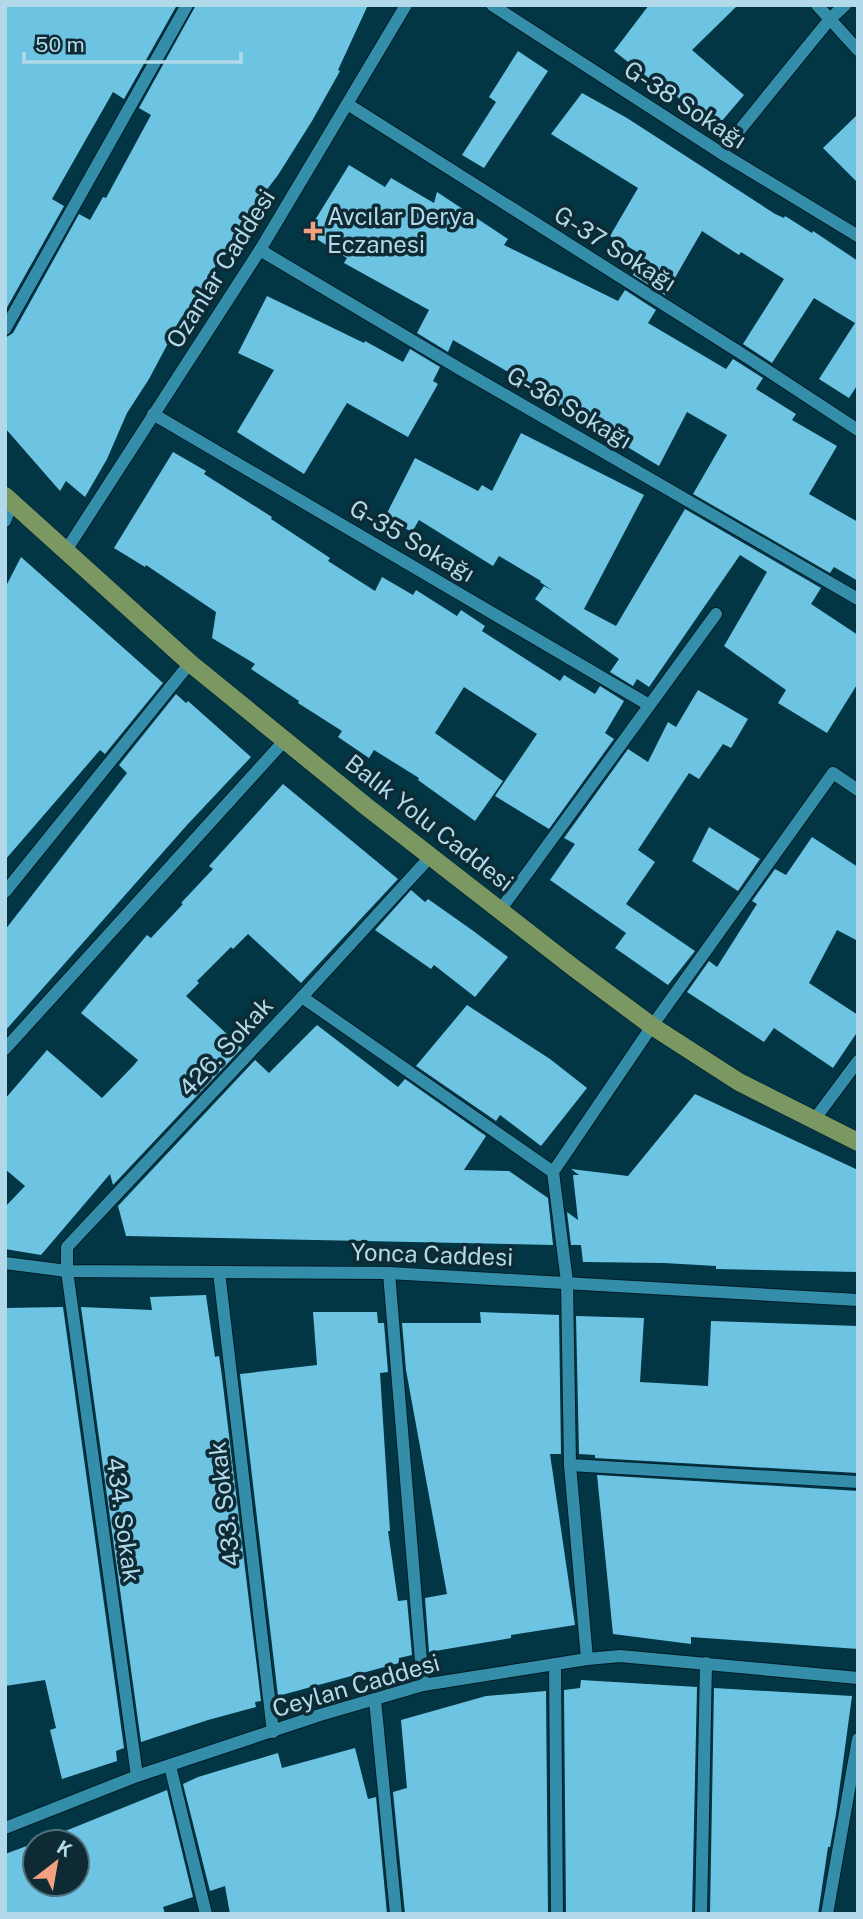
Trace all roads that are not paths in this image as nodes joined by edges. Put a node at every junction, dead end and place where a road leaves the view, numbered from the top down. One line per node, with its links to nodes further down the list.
1 (187, 5): 12 (street)
2 (406, 5): 8 (street, Ozanlar Caddesi)
3 (492, 5): 9 (street, G-38 Sokağı)
4 (817, 5): 6 (street)
5 (845, 5): 6 (street)
6 (830, 19): 7 (street); 9 (street)
7 (858, 50)
8 (349, 105): 11 (street, Ozanlar Caddesi); 14 (street, G-37 Sokağı)
9 (721, 153): 10 (street, G-38 Sokağı)
10 (858, 236)
11 (260, 250): 13 (street, Ozanlar Caddesi); 18 (street, G-36 Sokağı)
12 (5, 328)
13 (153, 414): 17 (street, Ozanlar Caddesi); 21 (street, G-35 Sokağı)
14 (858, 430)
15 (8, 499): 16 (street); 17 (main road, Balık Yolu Caddesi)
16 (5, 521)
17 (65, 552): 20 (main road, Balık Yolu Caddesi)
18 (858, 599)
19 (716, 614): 21 (street)
20 (190, 663): 22 (main road, Balık Yolu Caddesi); 25 (street)
21 (649, 705): 26 (street)
22 (284, 741): 24 (main road, Balık Yolu Caddesi); 29 (street)
23 (858, 790): 28 (street)
24 (430, 857): 26 (main road, Balık Yolu Caddesi); 27 (street, 426. Sokak)
25 (5, 892)
26 (500, 909): 28 (main road, Balık Yolu Caddesi)
27 (302, 998): 33 (street); 35 (street, 426. Sokak)
28 (652, 1026): 31 (main road, Balık Yolu Caddesi); 33 (street)
29 (5, 1049)
30 (858, 1061): 31 (street)
31 (814, 1120): 32 (main road, Balık Yolu Caddesi)
32 (858, 1142)
33 (553, 1172): 38 (street)
34 (5, 1263): 35 (street, Yonca Caddesi)
35 (66, 1270): 36 (street, Yonca Caddesi); 51 (street, 434. Sokak)
36 (219, 1272): 37 (street, Yonca Caddesi); 48 (street, 433. Sokak)
37 (389, 1273): 38 (street, Yonca Caddesi); 46 (street)
38 (567, 1282): 39 (street, Yonca Caddesi); 40 (street)
39 (858, 1300)
40 (570, 1465): 41 (street); 42 (street)
41 (858, 1482)
42 (587, 1658): 43 (street, Ceylan Caddesi); 44 (street, Ceylan Caddesi)
43 (706, 1663): 45 (street, Ceylan Caddesi); 56 (street)
44 (555, 1665): 46 (street, Ceylan Caddesi); 55 (street)
45 (858, 1678)
46 (423, 1685): 47 (street, Ceylan Caddesi)
47 (375, 1700): 48 (street, Ceylan Caddesi); 54 (street)
48 (273, 1732): 50 (street, Ceylan Caddesi)
49 (858, 1740): 57 (street)
50 (170, 1766): 51 (street, Ceylan Caddesi); 53 (street)
51 (137, 1776): 52 (street, Ceylan Caddesi)
52 (5, 1828)
53 (206, 1914)
54 (396, 1914)
55 (557, 1914)
56 (701, 1914)
57 (827, 1914)

